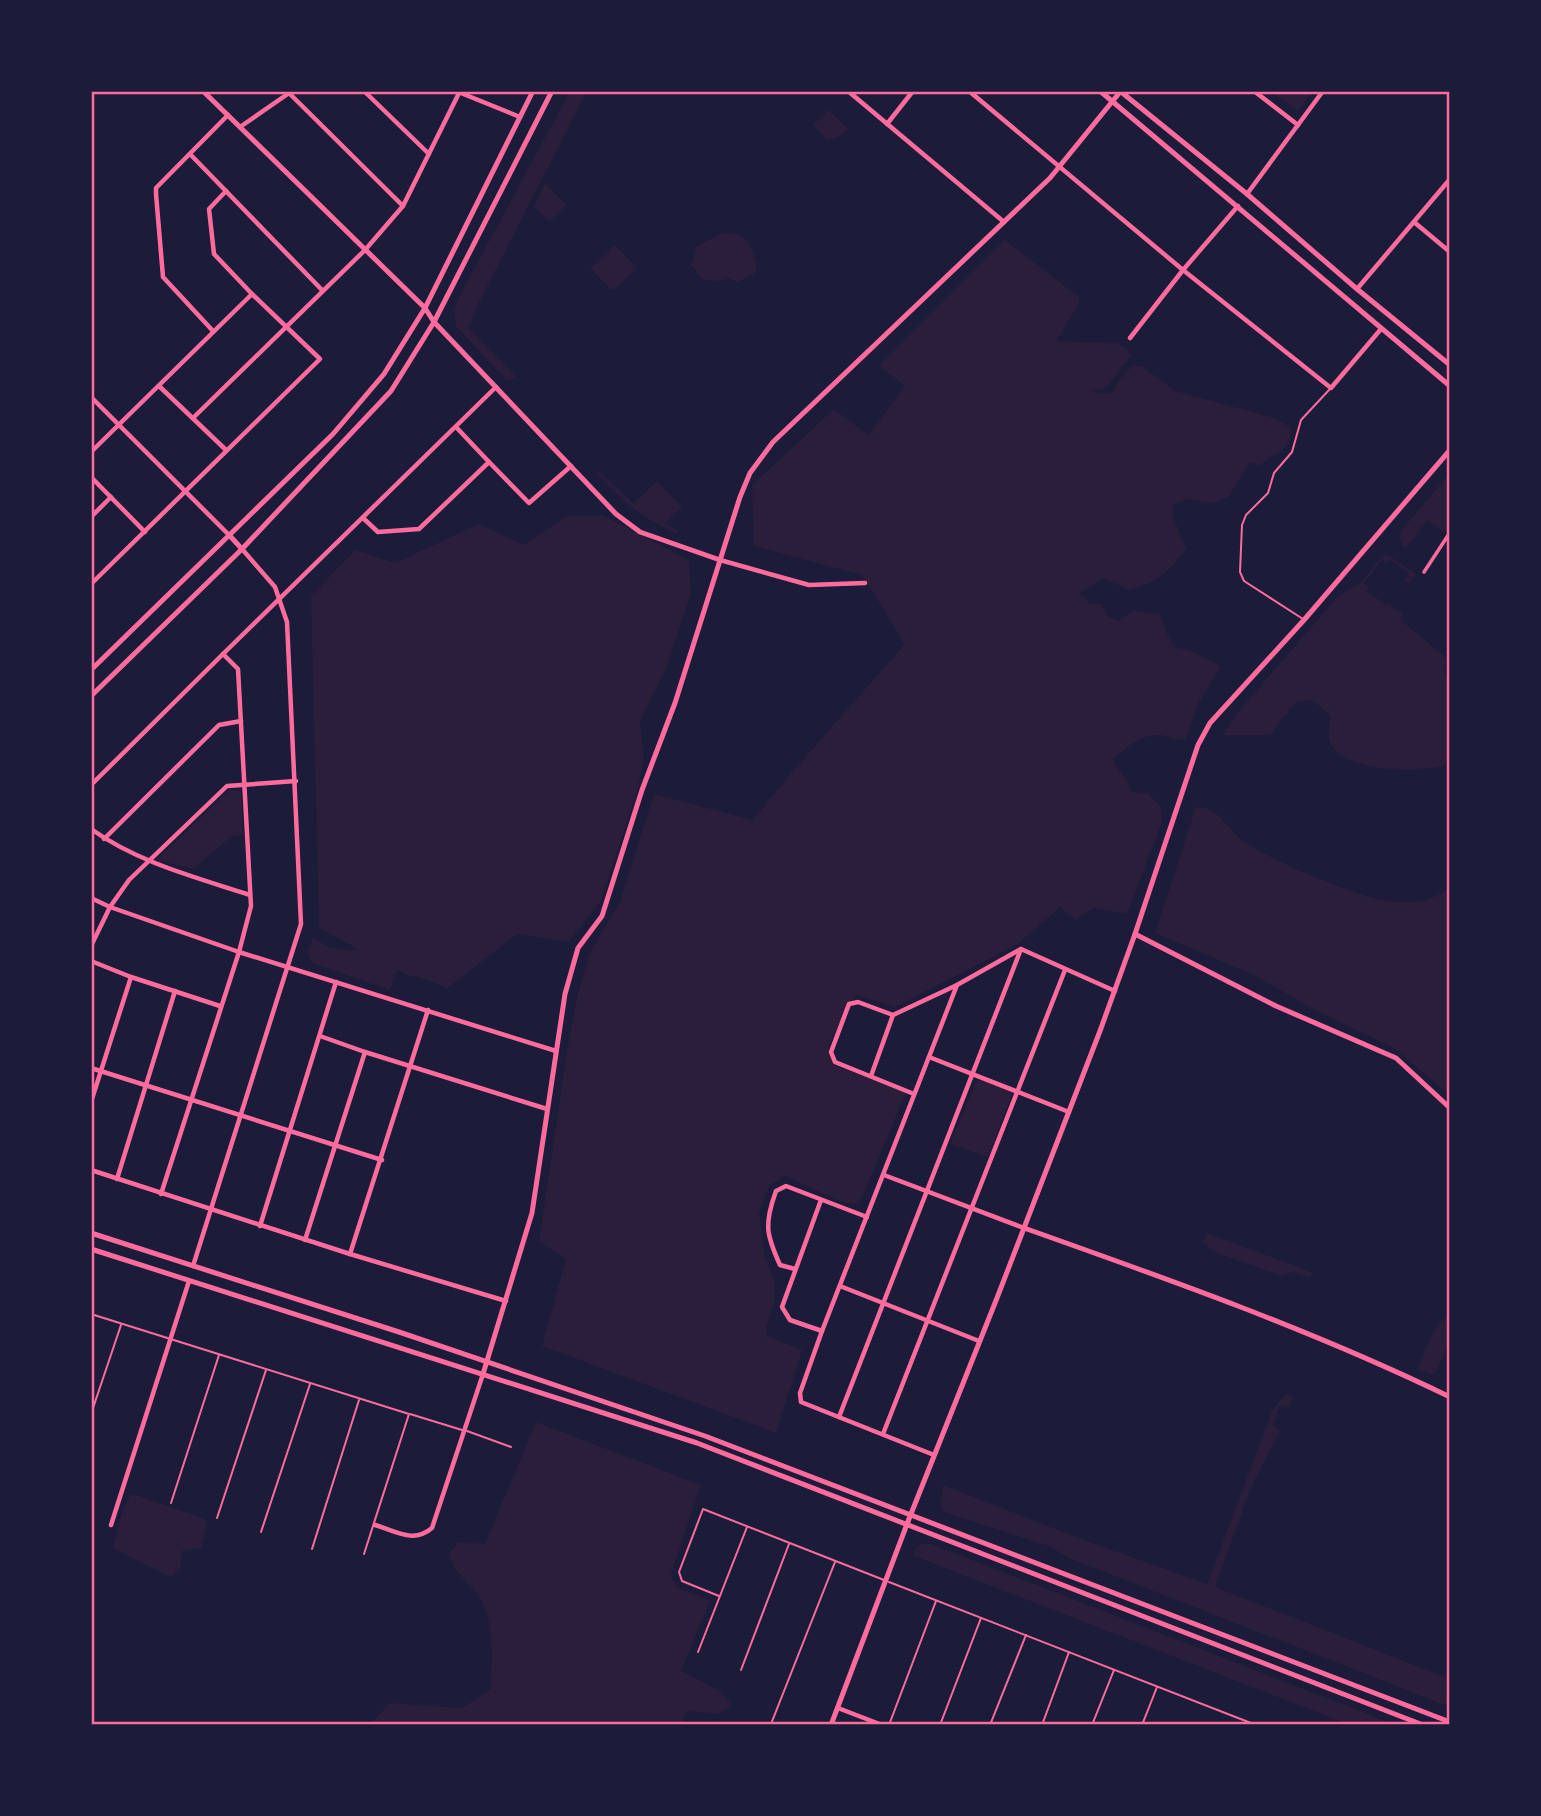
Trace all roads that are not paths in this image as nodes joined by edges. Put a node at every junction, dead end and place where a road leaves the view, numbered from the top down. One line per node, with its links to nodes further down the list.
1 (204, 91): 15 (street)
2 (364, 91): 21 (street)
3 (533, 91): 16 (street)
4 (552, 91): 37 (street)
5 (848, 91): 17 (street)
6 (913, 91): 17 (street)
7 (969, 91): 22 (street)
8 (1100, 91): 14 (street)
9 (1120, 91): 14 (street); 25 (street)
10 (1254, 91): 18 (street)
11 (1323, 91): 18 (street)
12 (291, 92): 19 (street); 27 (street)
13 (458, 92): 16 (street); 21 (street)
14 (1113, 101): 22 (street); 26 (street)
15 (228, 115): 19 (street); 20 (street)
16 (520, 117): 36 (street)
17 (887, 124): 28 (street)
18 (1298, 125): 25 (street)
19 (240, 127): 30 (street)
20 (190, 154): 24 (street); 40 (street)
21 (429, 154): 27 (street)
22 (1060, 166): 28 (street); 32 (street)
23 (1450, 179): 29 (street)
24 (226, 191): 34 (street); 35 (street)
25 (1247, 194): 26 (street); 33 (street)
26 (1238, 205): 32 (street); 39 (street)
27 (402, 206): 30 (street)
28 (1004, 222): 65 (street)
29 (1414, 222): 31 (street); 33 (street)
30 (365, 250): 34 (street); 36 (street)
31 (1450, 252)
32 (1183, 270): 41 (street); 46 (street)
33 (1357, 289): 42 (street)
34 (322, 290): 38 (street)
35 (252, 294): 38 (street); 40 (street)
36 (425, 308): 37 (street); 63 (street)
37 (434, 322): 45 (street); 64 (street)
38 (286, 327): 48 (street); 51 (street)
39 (1381, 329): 44 (street); 46 (street)
40 (213, 331): 43 (street)
41 (1130, 338)
42 (1450, 365)
43 (159, 386): 48 (street); 49 (street)
44 (1450, 386)
45 (496, 387): 50 (street); 55 (street)
46 (1331, 388): 70 (lane)
47 (91, 397): 49 (street)
48 (194, 417): 51 (street)
49 (120, 424): 53 (street); 57 (street)
50 (456, 427): 54 (street); 60 (street)
51 (226, 450): 57 (street)
52 (1450, 450): 70 (street)
53 (91, 452)
54 (489, 462): 55 (street); 60 (street)
55 (571, 466): 65 (street)
56 (91, 477): 58 (street)
57 (184, 492): 61 (street); 63 (street)
58 (111, 497): 59 (street); 61 (street)
59 (91, 517)
60 (363, 518): 69 (street)
61 (145, 532): 68 (street)
62 (1449, 534): 66 (street)
63 (230, 536): 64 (street); 72 (street)
64 (242, 549): 69 (street); 73 (street)
65 (720, 560): 67 (street); 100 (street)
66 (1424, 572)
67 (865, 583)
68 (91, 584)
69 (280, 600): 71 (street); 75 (street)
70 (1304, 620): 84 (street)
71 (223, 654): 74 (street); 76 (street)
72 (91, 670)
73 (91, 696)
74 (241, 721): 77 (street); 79 (street)
75 (296, 781): 77 (street); 89 (street)
76 (91, 785)
77 (244, 785): 80 (street); 81 (street)
78 (91, 829): 79 (street)
79 (104, 839): 80 (street)
80 (147, 861): 81 (street); 83 (street)
81 (250, 895): 87 (street)
82 (91, 898): 83 (street)
83 (110, 907): 85 (street); 87 (street)
84 (1135, 934): 95 (street); 113 (street)
85 (91, 946)
86 (1021, 949): 90 (street); 93 (street); 106 (street)
87 (239, 952): 89 (street); 96 (street)
88 (91, 961): 91 (street)
89 (288, 967): 92 (street); 116 (street)
90 (1065, 970): 95 (street); 109 (street)
91 (131, 977): 94 (street); 105 (street)
92 (336, 982): 97 (street); 99 (street)
93 (957, 985): 98 (street); 102 (street)
94 (175, 991): 96 (street); 108 (street)
95 (1115, 991): 115 (street)
96 (220, 1006): 111 (street)
97 (428, 1010): 100 (street); 103 (street)
98 (893, 1015): 107 (street); 107 (street)
99 (320, 1036): 101 (street); 117 (street)
100 (556, 1051): 114 (street)
101 (365, 1052): 103 (street); 118 (street)
102 (929, 1057): 106 (street); 110 (street)
103 (410, 1066): 114 (street); 119 (street)
104 (91, 1069): 105 (street)
105 (100, 1072): 108 (street); 112 (street)
106 (974, 1074): 109 (street); 123 (street)
107 (871, 1076): 110 (street)
108 (146, 1086): 111 (street); 122 (street)
109 (1018, 1091): 115 (street); 126 (street)
110 (914, 1094): 121 (street)
111 (191, 1100): 116 (street); 124 (street)
112 (91, 1102)
113 (1450, 1108)
114 (547, 1109): 139 (street)
115 (1069, 1112): 130 (street)
116 (241, 1116): 117 (street); 127 (street)
117 (291, 1131): 118 (street); 129 (street)
118 (336, 1145): 119 (street); 132 (street)
119 (382, 1160): 134 (street)
120 (91, 1170): 122 (street)
121 (884, 1175): 123 (street); 128 (street)
122 (117, 1179): 124 (street)
123 (927, 1192): 126 (street); 140 (street)
124 (161, 1194): 127 (street)
125 (821, 1200): 128 (street); 136 (street); 136 (street)
126 (972, 1209): 130 (street); 142 (street)
127 (210, 1210): 129 (street); 135 (street)
128 (867, 1217): 138 (street)
129 (260, 1226): 132 (street)
130 (1024, 1228): 146 (street); 152 (street)
131 (91, 1233): 135 (street)
132 (305, 1240): 134 (street)
133 (91, 1249): 137 (street)
134 (351, 1254): 139 (street)
135 (193, 1267): 137 (street); 148 (street)
136 (795, 1269): 144 (street)
137 (189, 1280): 145 (street); 150 (street)
138 (840, 1286): 140 (street); 144 (street)
139 (506, 1301): 148 (street)
140 (883, 1304): 142 (street); 156 (street)
141 (91, 1314): 143 (lane)
142 (927, 1321): 146 (street); 158 (street)
143 (121, 1324): 145 (lane); 154 (lane)
144 (821, 1331): 156 (street)
145 (171, 1339): 147 (lane); 165 (street)
146 (979, 1341): 160 (street)
147 (220, 1354): 149 (lane); 161 (lane)
148 (487, 1362): 150 (street); 162 (street)
149 (266, 1369): 151 (lane); 163 (lane)
150 (484, 1374): 157 (street); 164 (street)
151 (310, 1383): 153 (lane); 168 (lane)
152 (1450, 1397)
153 (360, 1399): 155 (lane); 170 (lane)
154 (91, 1413)
155 (409, 1414): 157 (lane); 166 (lane)
156 (839, 1417): 158 (street)
157 (464, 1430): 159 (lane); 166 (street)
158 (883, 1434): 160 (street)
159 (511, 1447)
160 (934, 1455): 162 (street)
161 (171, 1503)
162 (910, 1515): 164 (street); 184 (street)
163 (216, 1518)
164 (907, 1524): 173 (street); 195 (street)
165 (111, 1525)
166 (375, 1525): 171 (lane)
167 (747, 1526): 169 (lane); 174 (lane); 174 (lane)
168 (261, 1532)
169 (790, 1543): 172 (lane); 181 (lane)
170 (312, 1549)
171 (364, 1555)
172 (835, 1561): 173 (lane); 185 (lane)
173 (886, 1581): 175 (lane); 183 (street)
174 (719, 1596): 179 (lane)
175 (936, 1600): 176 (lane); 188 (lane)
176 (982, 1617): 177 (lane); 189 (lane)
177 (1027, 1634): 178 (lane); 190 (lane)
178 (1070, 1651): 180 (lane); 191 (lane)
179 (698, 1652)
180 (1114, 1669): 182 (lane); 192 (lane)
181 (741, 1670)
182 (1157, 1686): 193 (lane); 194 (lane)
183 (838, 1708): 186 (street); 187 (street)
184 (1450, 1722)
185 (771, 1724)
186 (831, 1725)
187 (882, 1725)
188 (889, 1725)
189 (940, 1725)
190 (990, 1725)
191 (1042, 1725)
192 (1092, 1725)
193 (1142, 1725)
194 (1256, 1725)
195 (1423, 1725)

